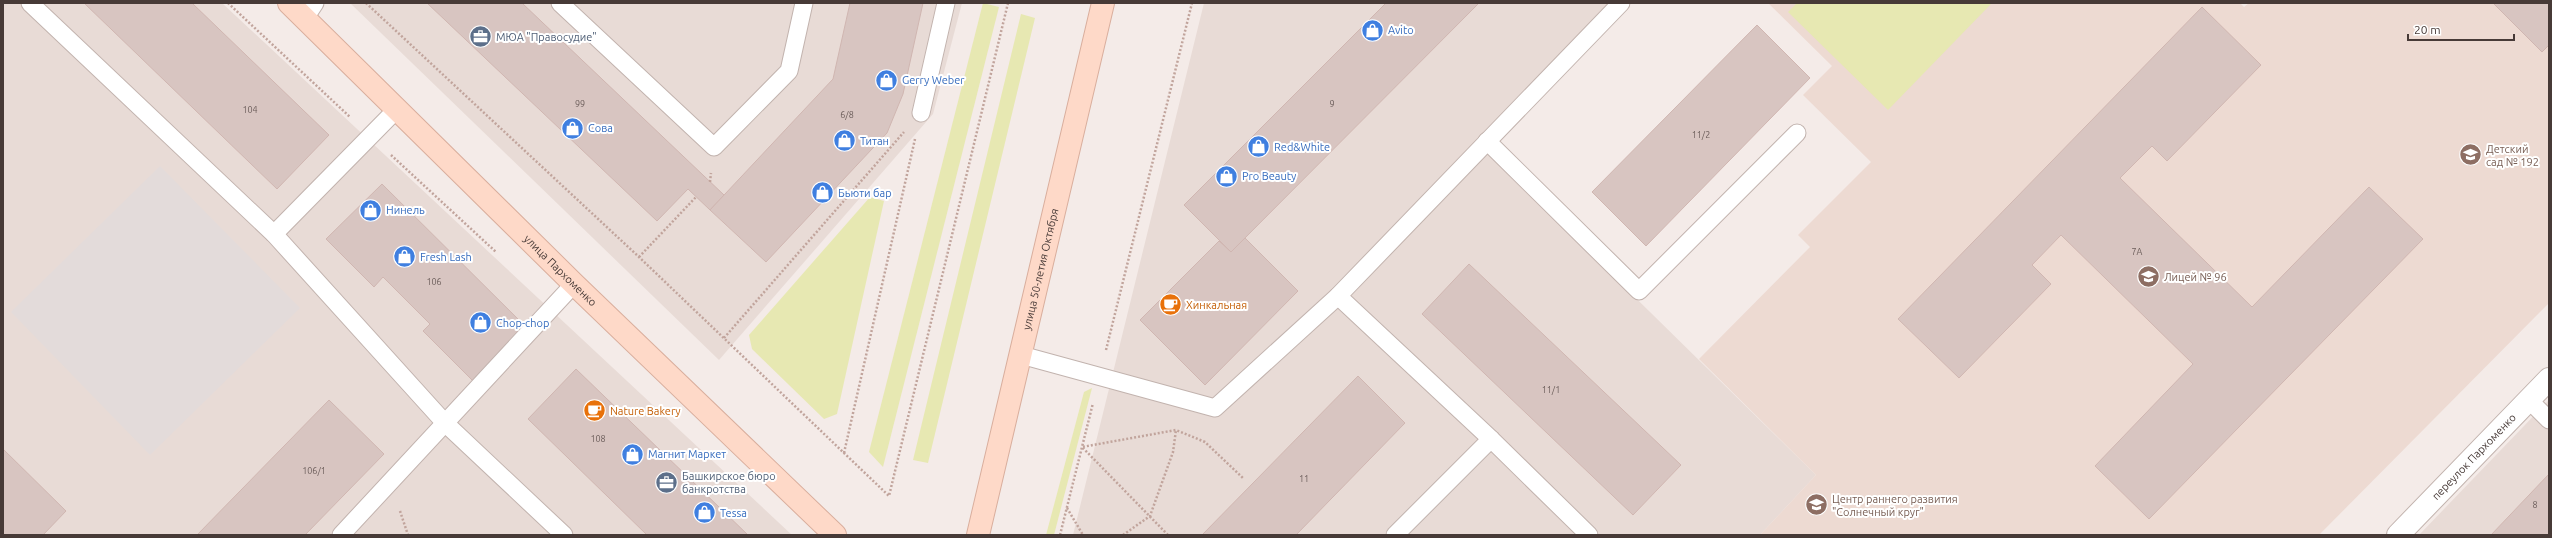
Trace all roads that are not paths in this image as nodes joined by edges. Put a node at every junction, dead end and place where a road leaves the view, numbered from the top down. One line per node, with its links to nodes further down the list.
1 (30, 3): 13 (lane)
2 (289, 3): 8 (street, улица Пархоменко)
3 (560, 3): 4 (lane)
4 (804, 3)
5 (946, 3): 10 (lane)
6 (1103, 3): 16 (street, улица 50-летия Октября)
7 (1621, 3): 12 (lane)
8 (310, 10): 9 (street, улица Пархоменко)
9 (396, 110): 13 (lane); 14 (street, улица Пархоменко)
10 (920, 113)
11 (1797, 133): 12 (lane)
12 (1487, 141): 15 (lane)
13 (274, 234): 20 (lane)
14 (574, 284): 20 (lane); 24 (street, улица Пархоменко)
15 (1338, 296): 16 (lane); 21 (lane)
16 (1020, 355): 25 (street, улица 50-летия Октября)
17 (2549, 379): 18 (street, переулок Пархоменко)
18 (2528, 400): 19 (lane); 28 (street, переулок Пархоменко)
19 (2549, 420)
20 (445, 423): 22 (lane); 23 (lane)
21 (1491, 439): 26 (lane); 27 (lane)
22 (341, 535)
23 (564, 535)
24 (835, 535)
25 (978, 535)
26 (1395, 535)
27 (1589, 535)
28 (2398, 535)

